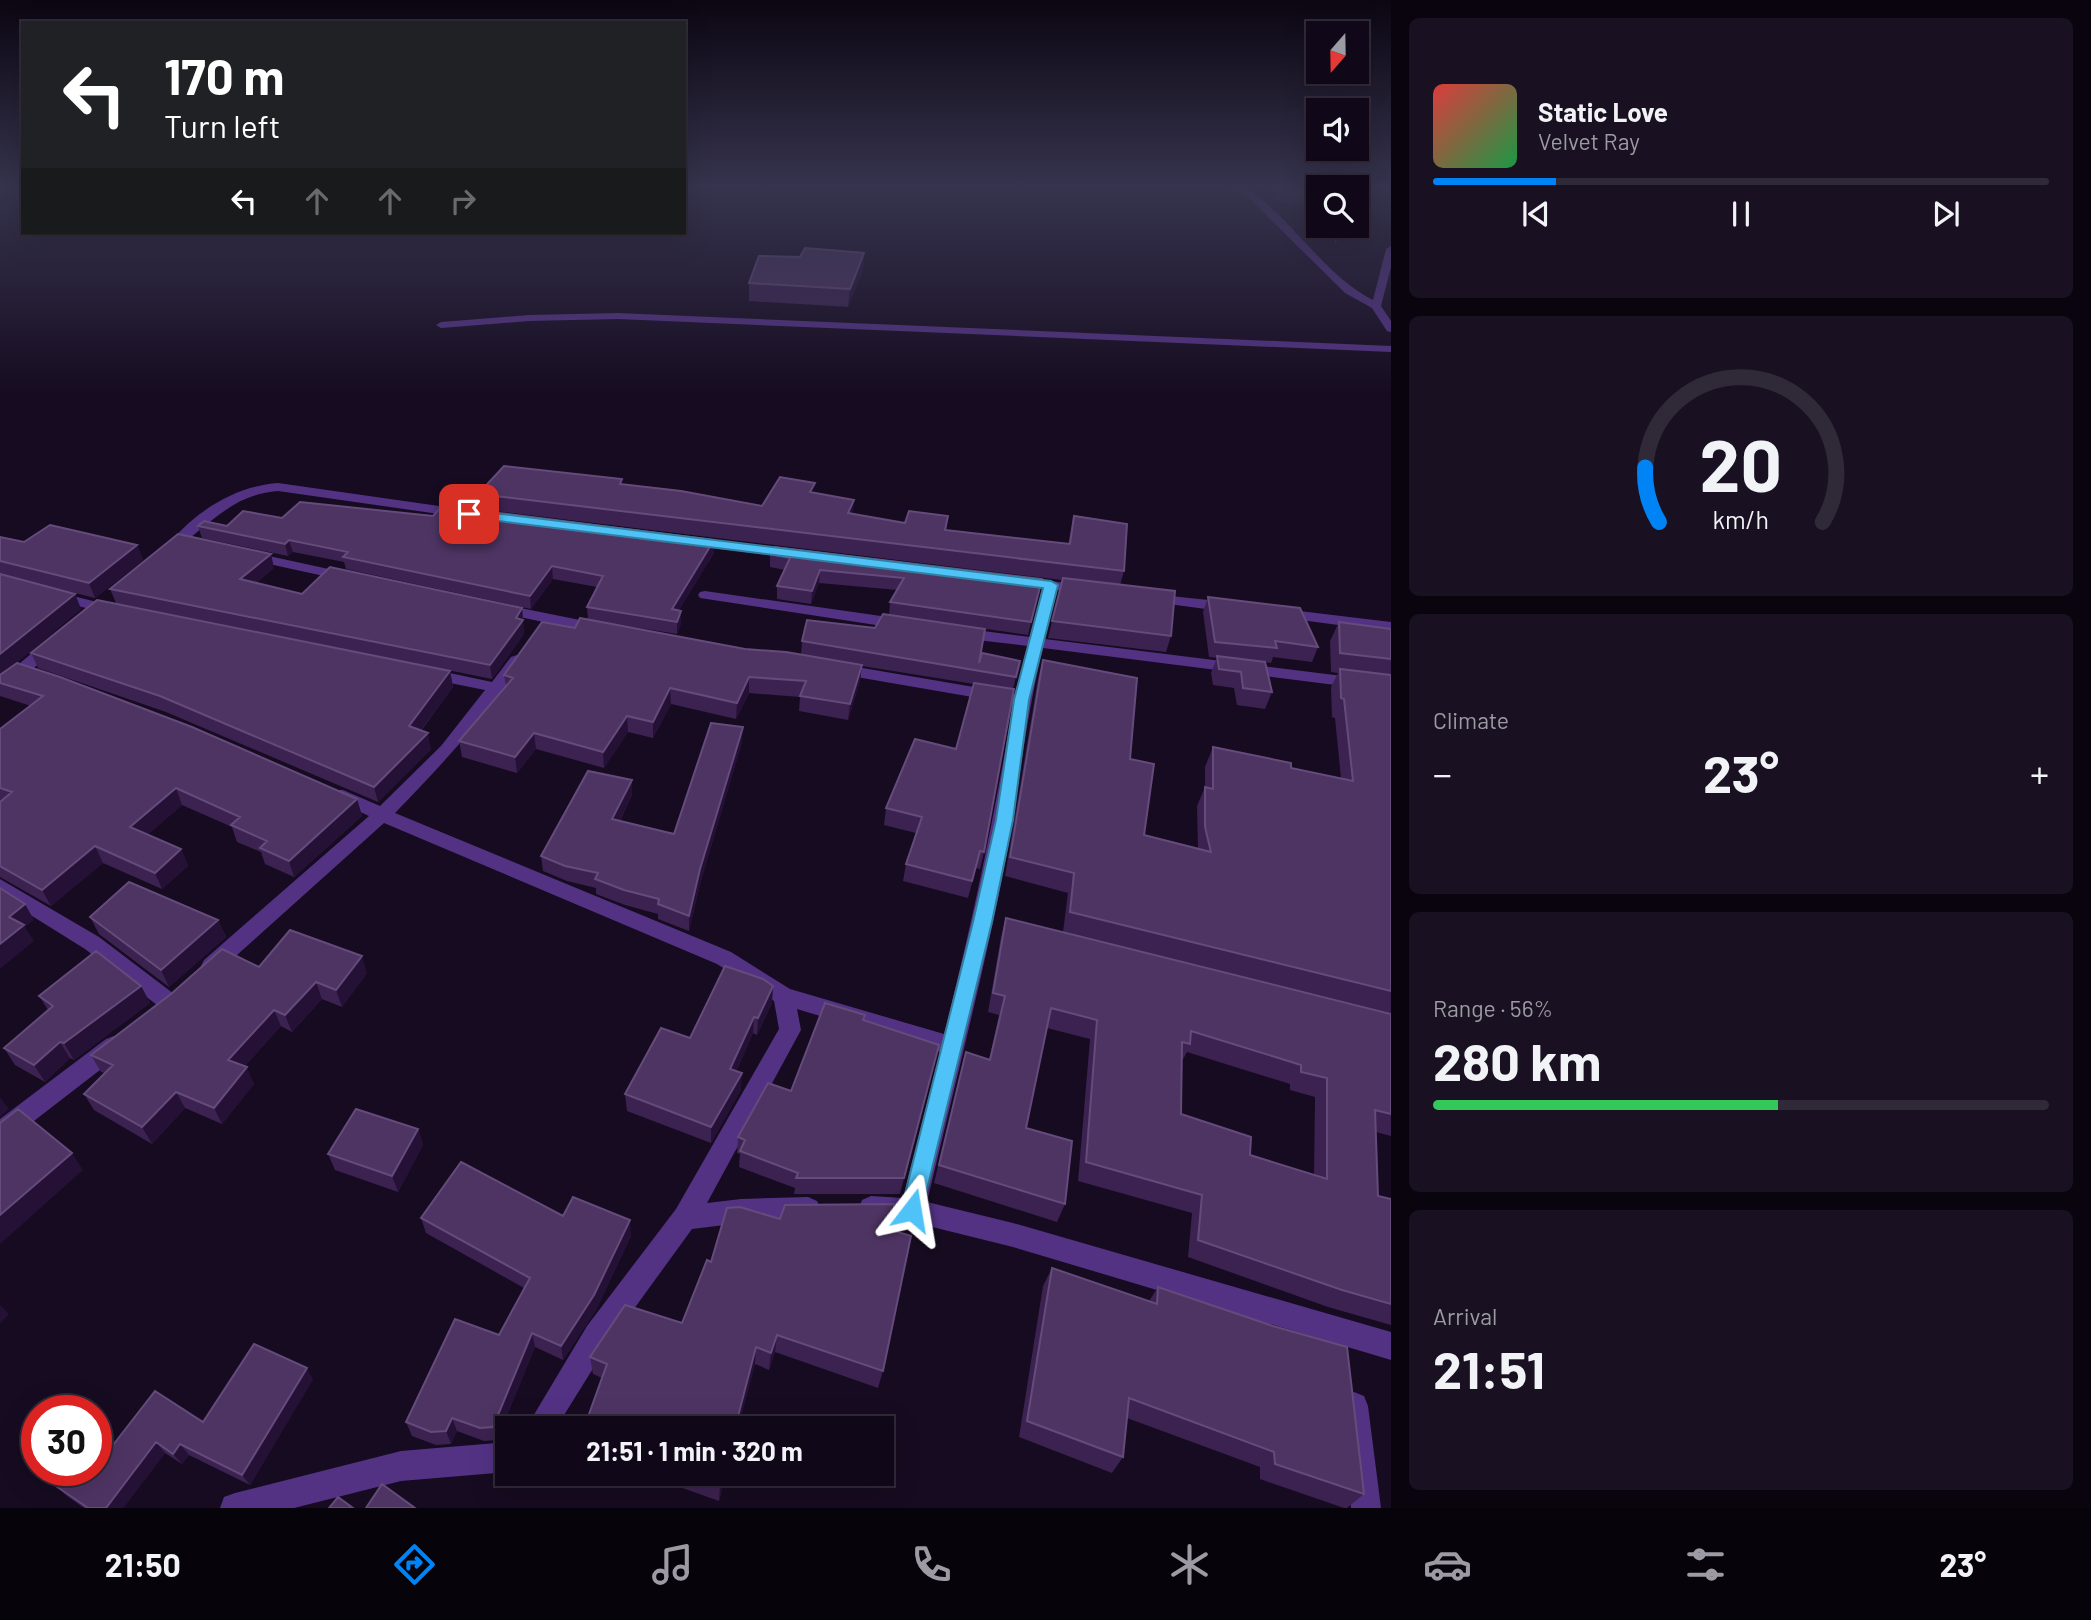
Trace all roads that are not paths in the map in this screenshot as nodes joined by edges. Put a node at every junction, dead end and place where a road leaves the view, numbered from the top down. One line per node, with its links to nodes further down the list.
1 (1314, 255): 4 (street)
2 (1389, 255): 4 (street)
3 (1391, 303): 4 (street)
4 (1376, 305): 6 (street)
5 (441, 325): 7 (street)
6 (1391, 329)
7 (1391, 349)
8 (469, 514): 10 (street)
9 (676, 540): 12 (street)
10 (205, 546)
11 (231, 552): 13 (street)
12 (801, 555)
13 (360, 580)
14 (1009, 580): 15 (street)
15 (1051, 585): 17 (street); 30 (street)
16 (116, 590): 22 (street)
17 (1101, 591)
18 (48, 593): 22 (street)
19 (705, 595): 26 (street)
20 (1139, 596): 23 (street)
21 (480, 605): 29 (street)
22 (96, 606): 24 (street); 33 (street)
23 (1244, 609)
24 (122, 612)
25 (1271, 613): 27 (street)
26 (912, 625)
27 (1391, 628)
28 (940, 629): 30 (street)
29 (613, 631)
30 (1036, 644): 36 (street); 39 (street)
31 (525, 648): 38 (street)
32 (817, 666): 39 (street)
33 (21, 670): 35 (street); 37 (street)
34 (410, 670): 38 (street)
35 (48, 678)
36 (1391, 687)
37 (0, 688)
38 (497, 688): 41 (street)
39 (1022, 700): 43 (street)
40 (320, 787): 41 (street)
41 (383, 815): 45 (street); 46 (street)
42 (0, 886): 46 (street)
43 (983, 922): 44 (street); 49 (street)
44 (1009, 928)
45 (784, 996): 49 (street); 52 (street)
46 (170, 1003): 47 (street)
47 (149, 1019)
48 (128, 1035): 50 (street)
49 (953, 1046): 51 (street)
50 (0, 1133)
51 (912, 1210): 52 (street); 54 (street)
52 (685, 1218): 55 (street)
53 (1391, 1346): 54 (street)
54 (1347, 1356): 58 (street)
55 (547, 1416)
56 (495, 1458): 57 (street)
57 (235, 1508)
58 (1366, 1508)

